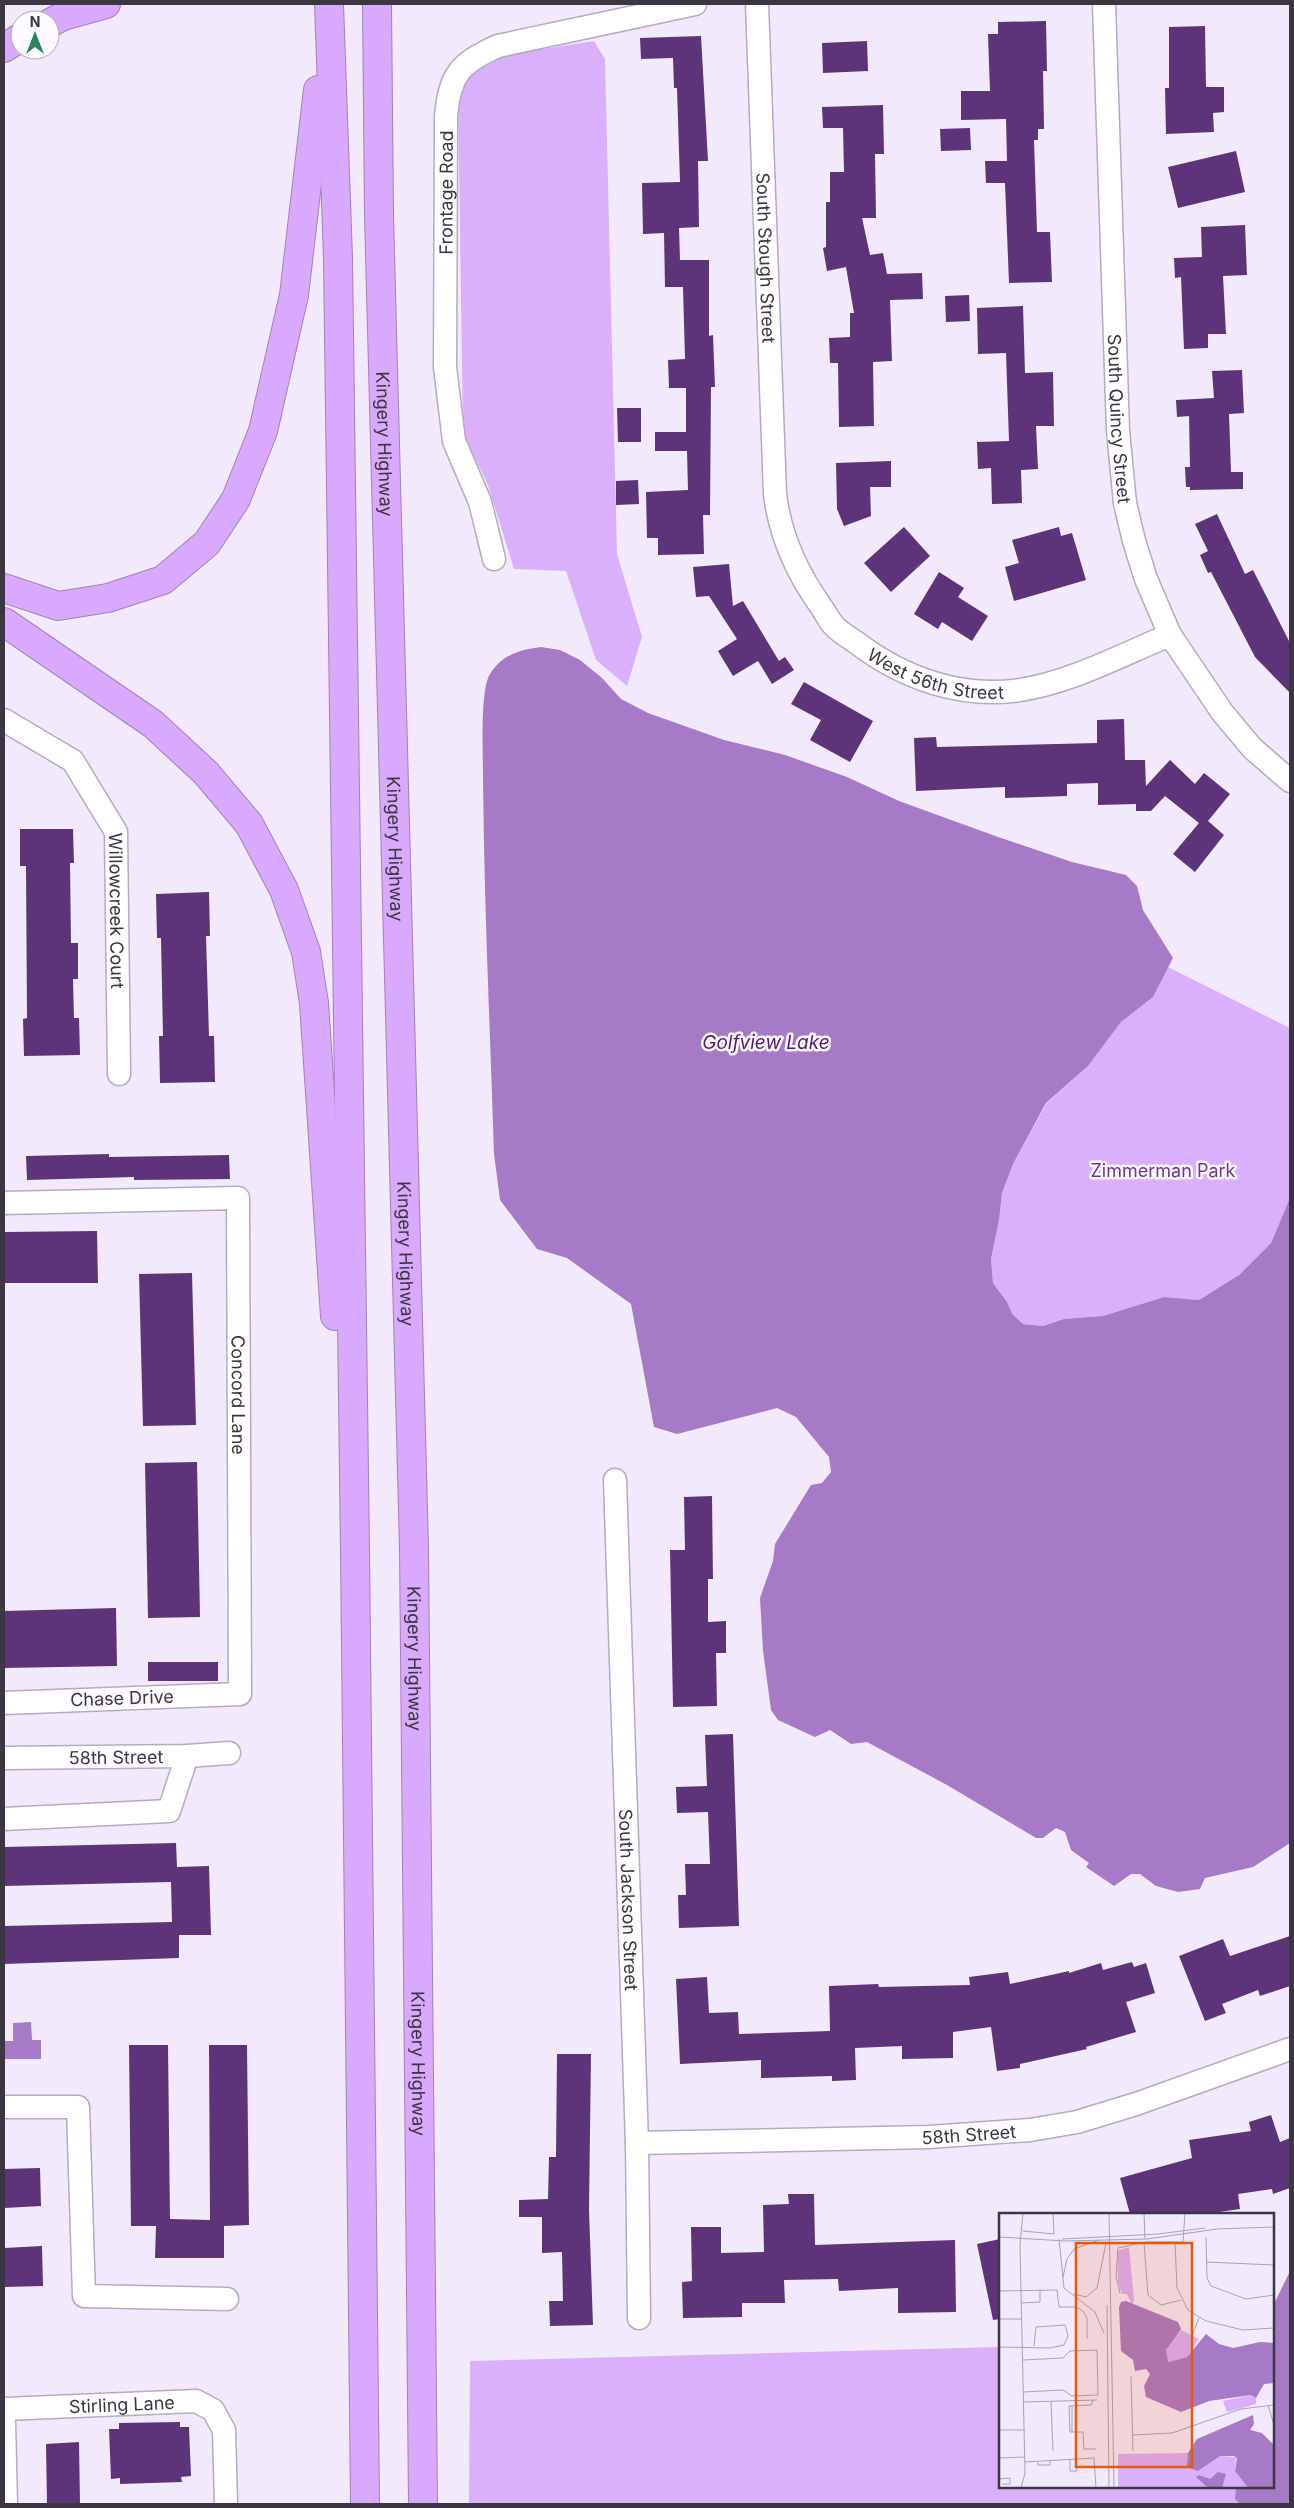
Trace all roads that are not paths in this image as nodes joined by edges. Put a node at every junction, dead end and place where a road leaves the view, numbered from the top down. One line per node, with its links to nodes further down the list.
1 (106, 4): 7 (highway)
2 (329, 4): 10 (highway); 18 (highway)
3 (377, 4): 35 (highway, Kingery Highway)
4 (695, 4): 9 (street, Frontage Road)
5 (757, 4): 8 (street, South Stough Street)
6 (1104, 4): 12 (street, South Quincy Street)
7 (60, 18)
8 (777, 510): 12 (street, West 56th Street)
9 (494, 558)
10 (4, 588)
11 (4, 622): 18 (highway)
12 (1170, 635): 14 (street, South Quincy Street)
13 (4, 720): 15 (street, Willowcreek Court)
14 (1290, 781)
15 (119, 1074)
16 (4, 1203): 19 (street, Concord Lane)
17 (615, 1480): 27 (street, South Jackson Street)
18 (355, 1552): 34 (highway)
19 (240, 1694): 20 (street, Chase Drive)
20 (4, 1703)
21 (229, 1753): 22 (street, 58th Street)
22 (187, 1756): 23 (street, 58th Street); 24 (street)
23 (4, 1758)
24 (4, 1819)
25 (1290, 2049): 27 (street, 58th Street)
26 (4, 2107): 28 (street)
27 (637, 2143): 29 (street, South Jackson Street)
28 (227, 2299)
29 (639, 2318)
30 (4, 2410): 33 (street, Stirling Lane)
31 (4, 2424): 32 (street)
32 (6, 2504)
33 (226, 2504)
34 (365, 2504)
35 (423, 2504)

